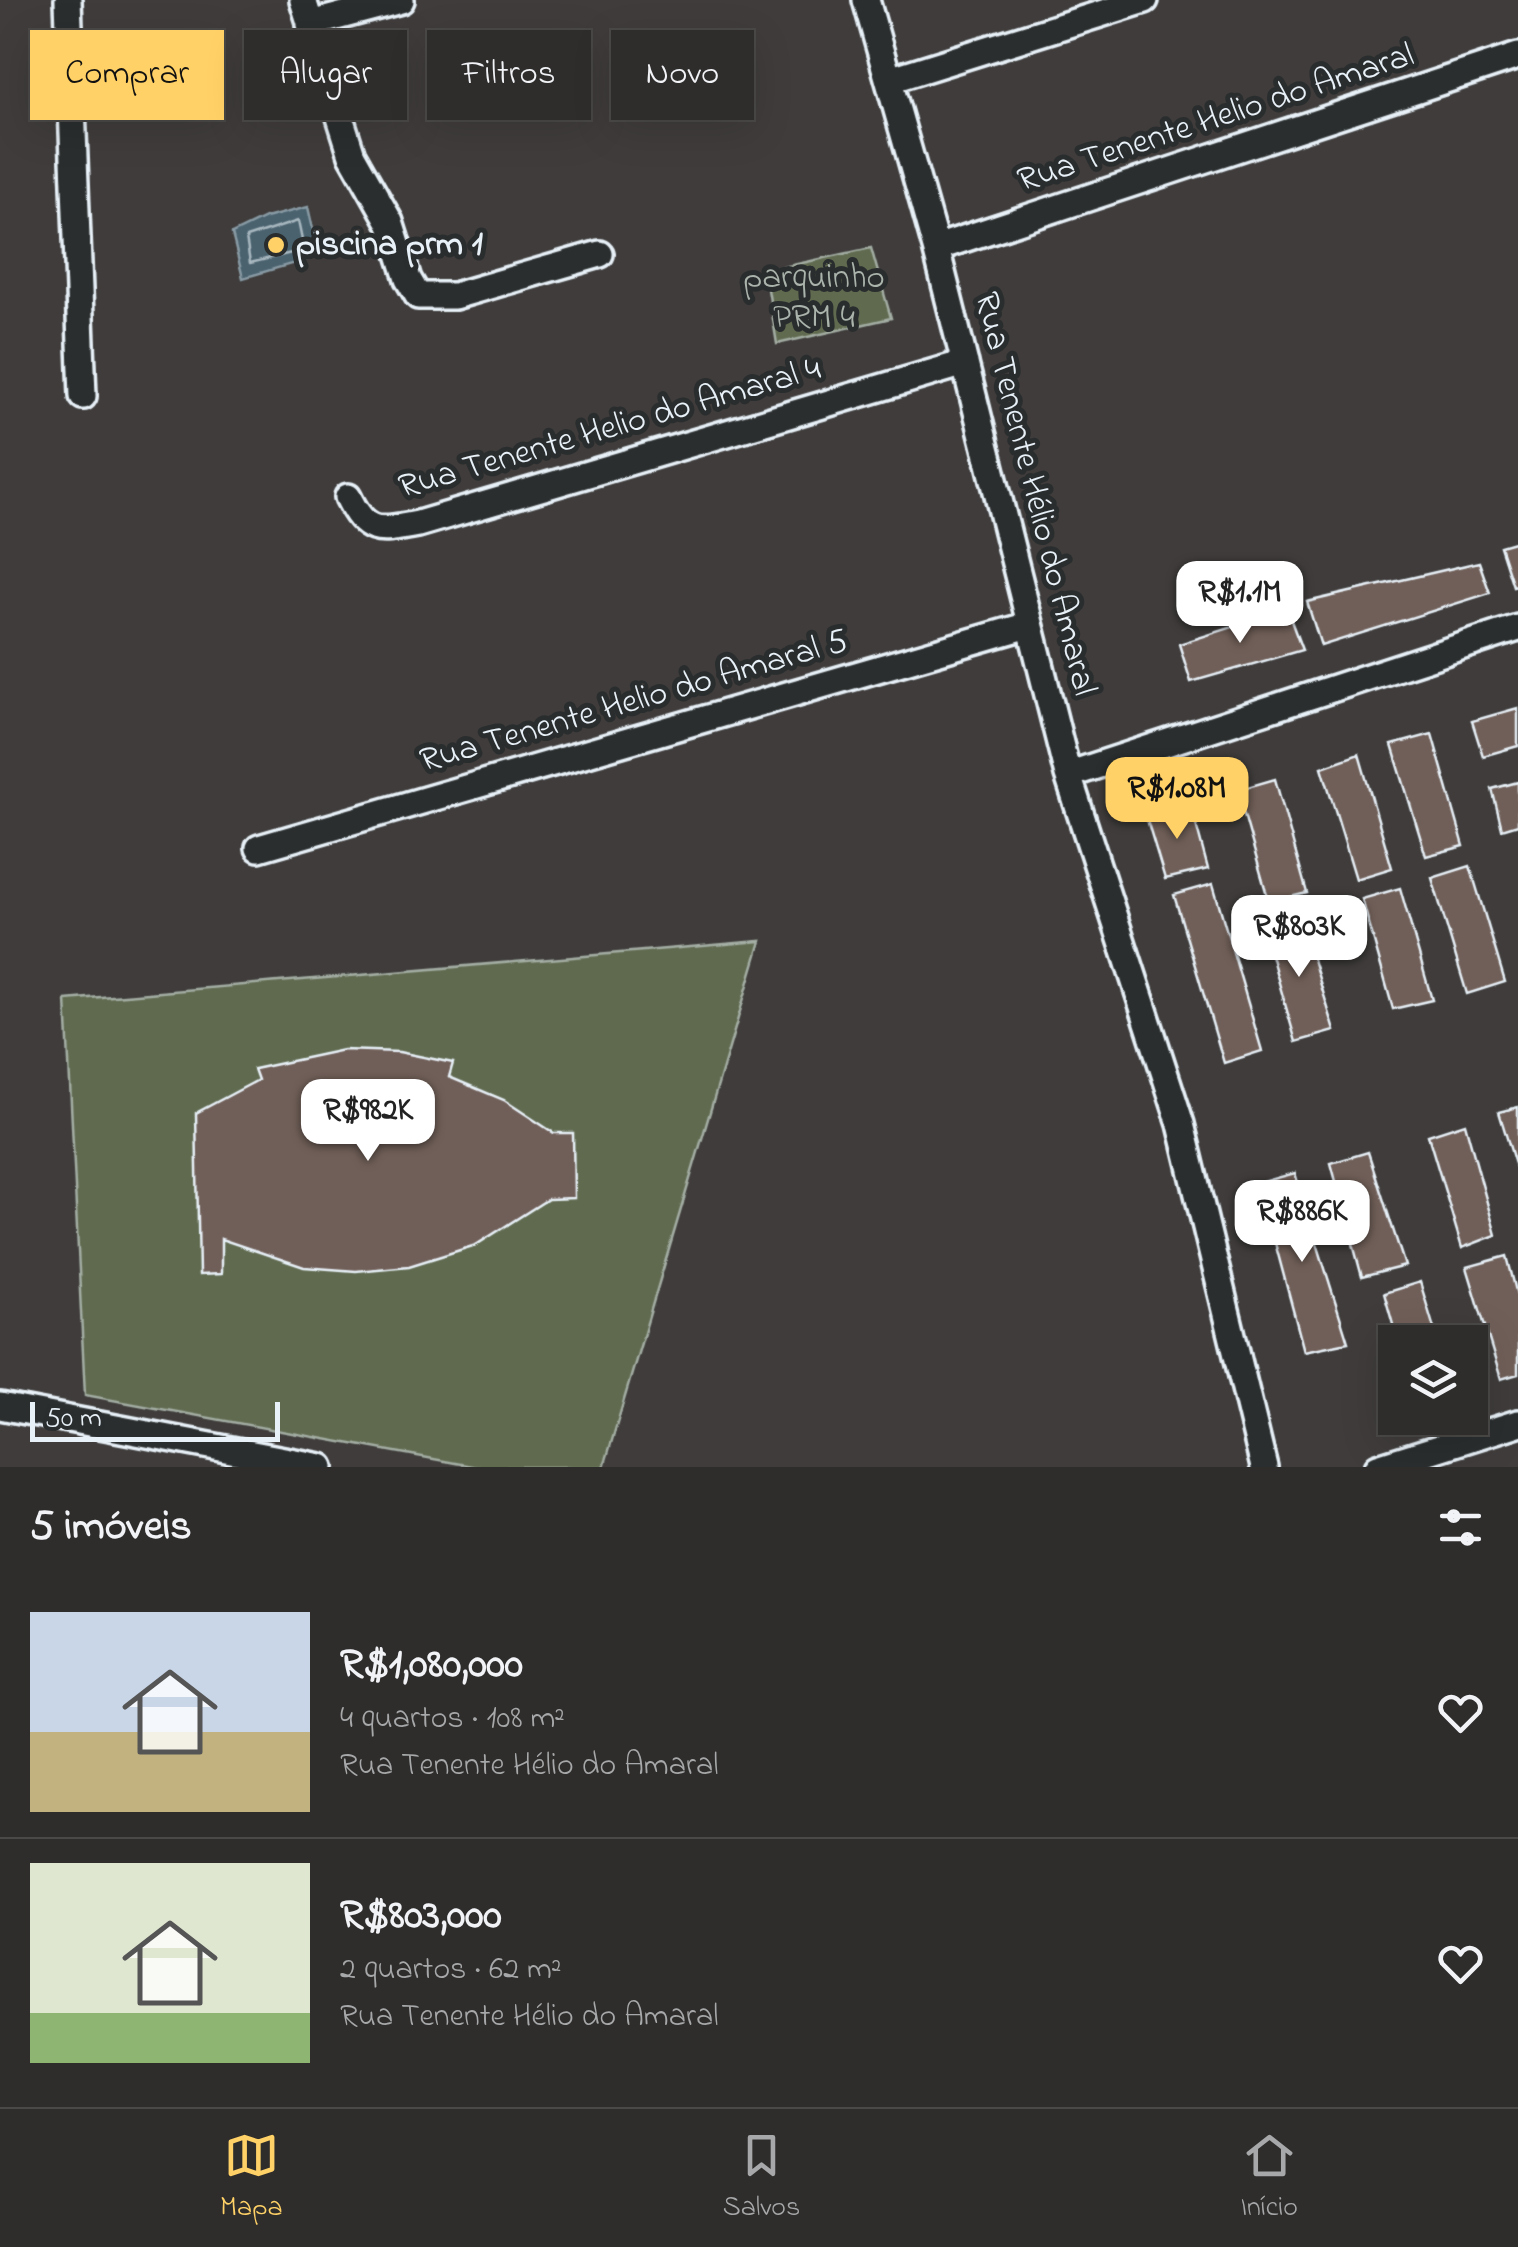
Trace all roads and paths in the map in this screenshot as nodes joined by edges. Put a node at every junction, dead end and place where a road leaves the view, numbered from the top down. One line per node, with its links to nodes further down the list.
1 (68, 0): 11 (street)
2 (401, 0): 5 (street)
3 (866, 0): 7 (street, Rua Tenente Hélio do Amaral)
4 (1146, 0): 7 (street)
5 (307, 12): 9 (street)
6 (1518, 56): 8 (street, Rua Tenente Helio do Amaral)
7 (888, 80): 8 (street, Rua Tenente Hélio do Amaral)
8 (936, 248): 10 (street, Rua Tenente Hélio do Amaral)
9 (600, 254)
10 (965, 363): 12 (street, Rua Tenente Helio do Amaral 4); 13 (street, Rua Tenente Hélio do Amaral)
11 (83, 396)
12 (348, 498)
13 (1029, 625): 15 (street, Rua Tenente Hélio do Amaral); 16 (street, Rua Tenente Helio do Amaral 5)
14 (1518, 628): 15 (street)
15 (1068, 776): 20 (street, Rua Tenente Hélio do Amaral)
16 (259, 848)
17 (0, 1406): 19 (street)
18 (1518, 1423): 21 (street)
19 (322, 1467)
20 (1264, 1467)
21 (1378, 1467)

